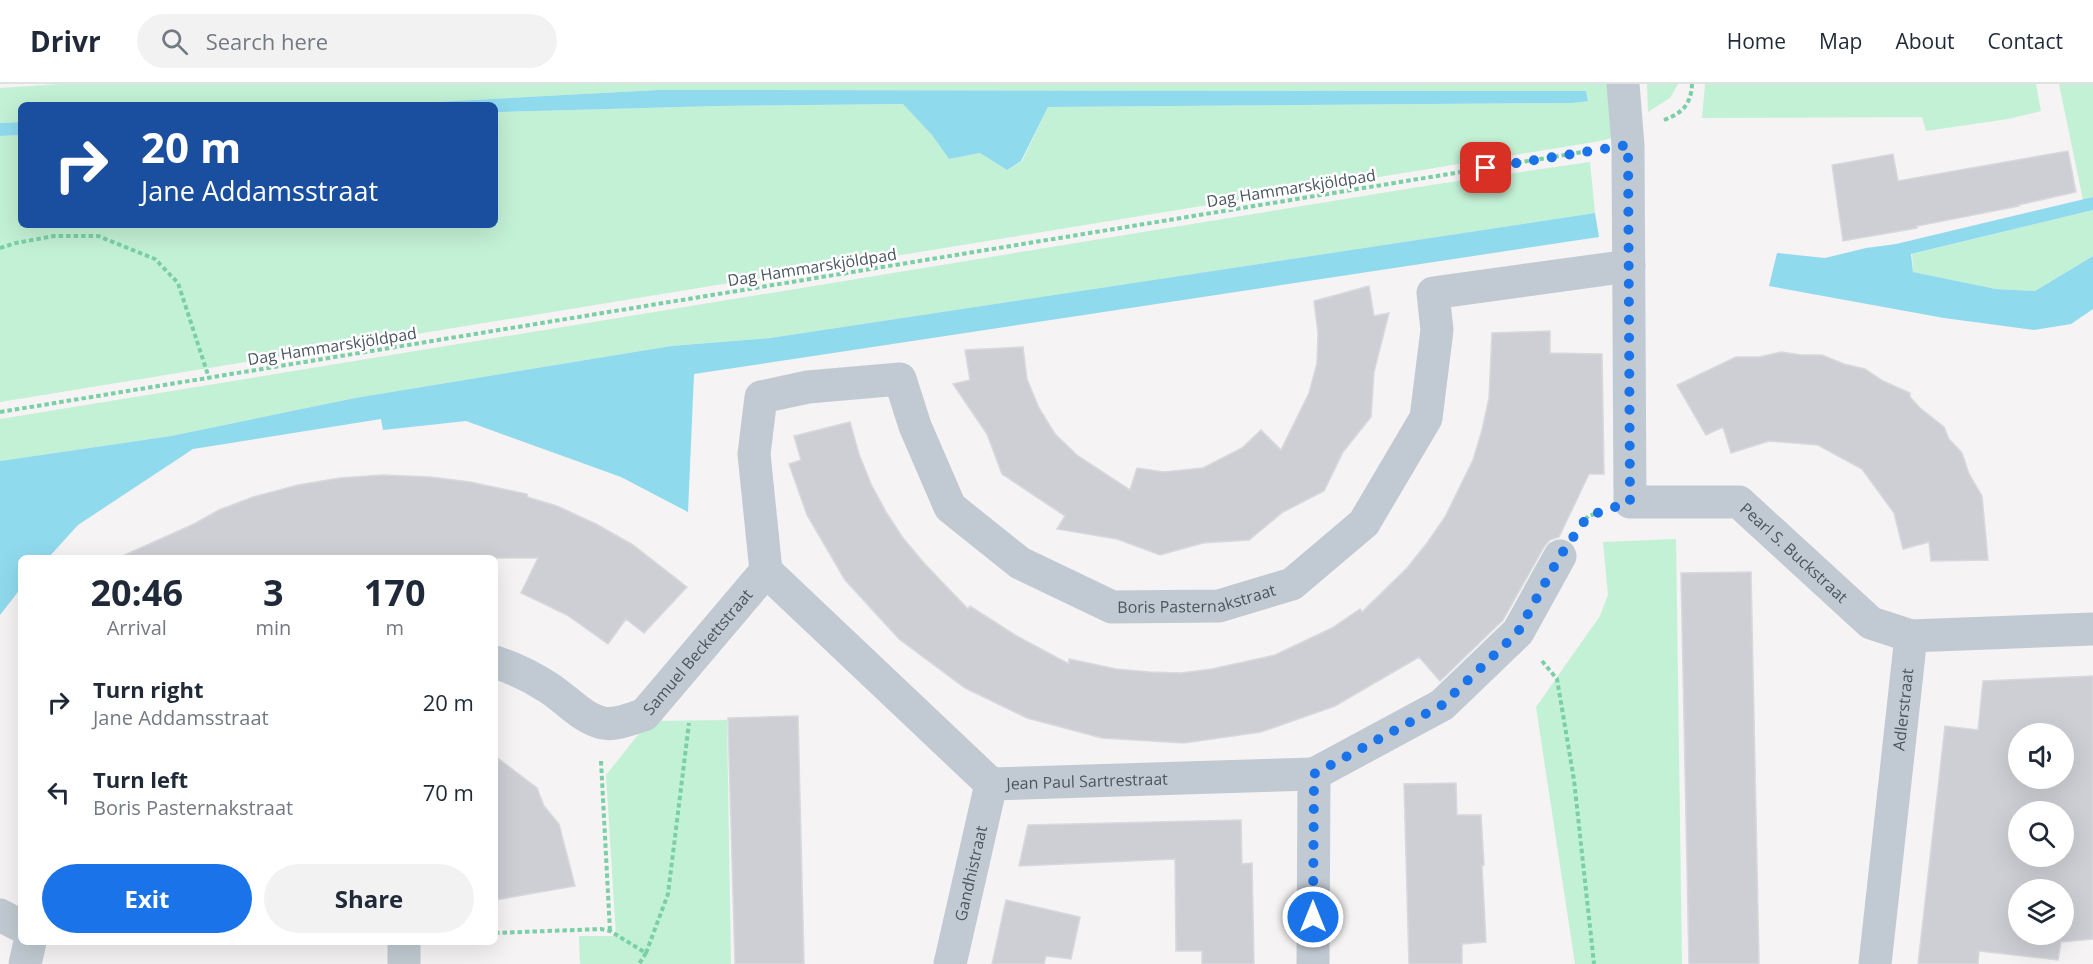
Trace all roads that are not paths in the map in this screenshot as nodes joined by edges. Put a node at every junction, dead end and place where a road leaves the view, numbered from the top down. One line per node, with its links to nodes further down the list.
1 (1624, 90): 2 (street)
2 (1629, 266): 4 (street, Boris Pasternakstraat); 6 (street, Pearl S. Buckstraat)
3 (1560, 556): 8 (street)
4 (766, 571): 7 (street, Samuel Beckettstraat); 9 (street, Jean Paul Sartrestraat)
5 (2093, 629): 6 (street)
6 (1911, 636): 18 (street, Adlerstraat)
7 (498, 663)
8 (1314, 774): 9 (street, Jean Paul Sartrestraat); 17 (street)
9 (991, 784): 16 (street, Gandhistraat)
10 (0, 915): 11 (street)
11 (18, 924)
12 (29, 945): 14 (street)
13 (404, 945): 15 (street)
14 (25, 964)
15 (404, 964)
16 (950, 964)
17 (1313, 964)
18 (1875, 964)

